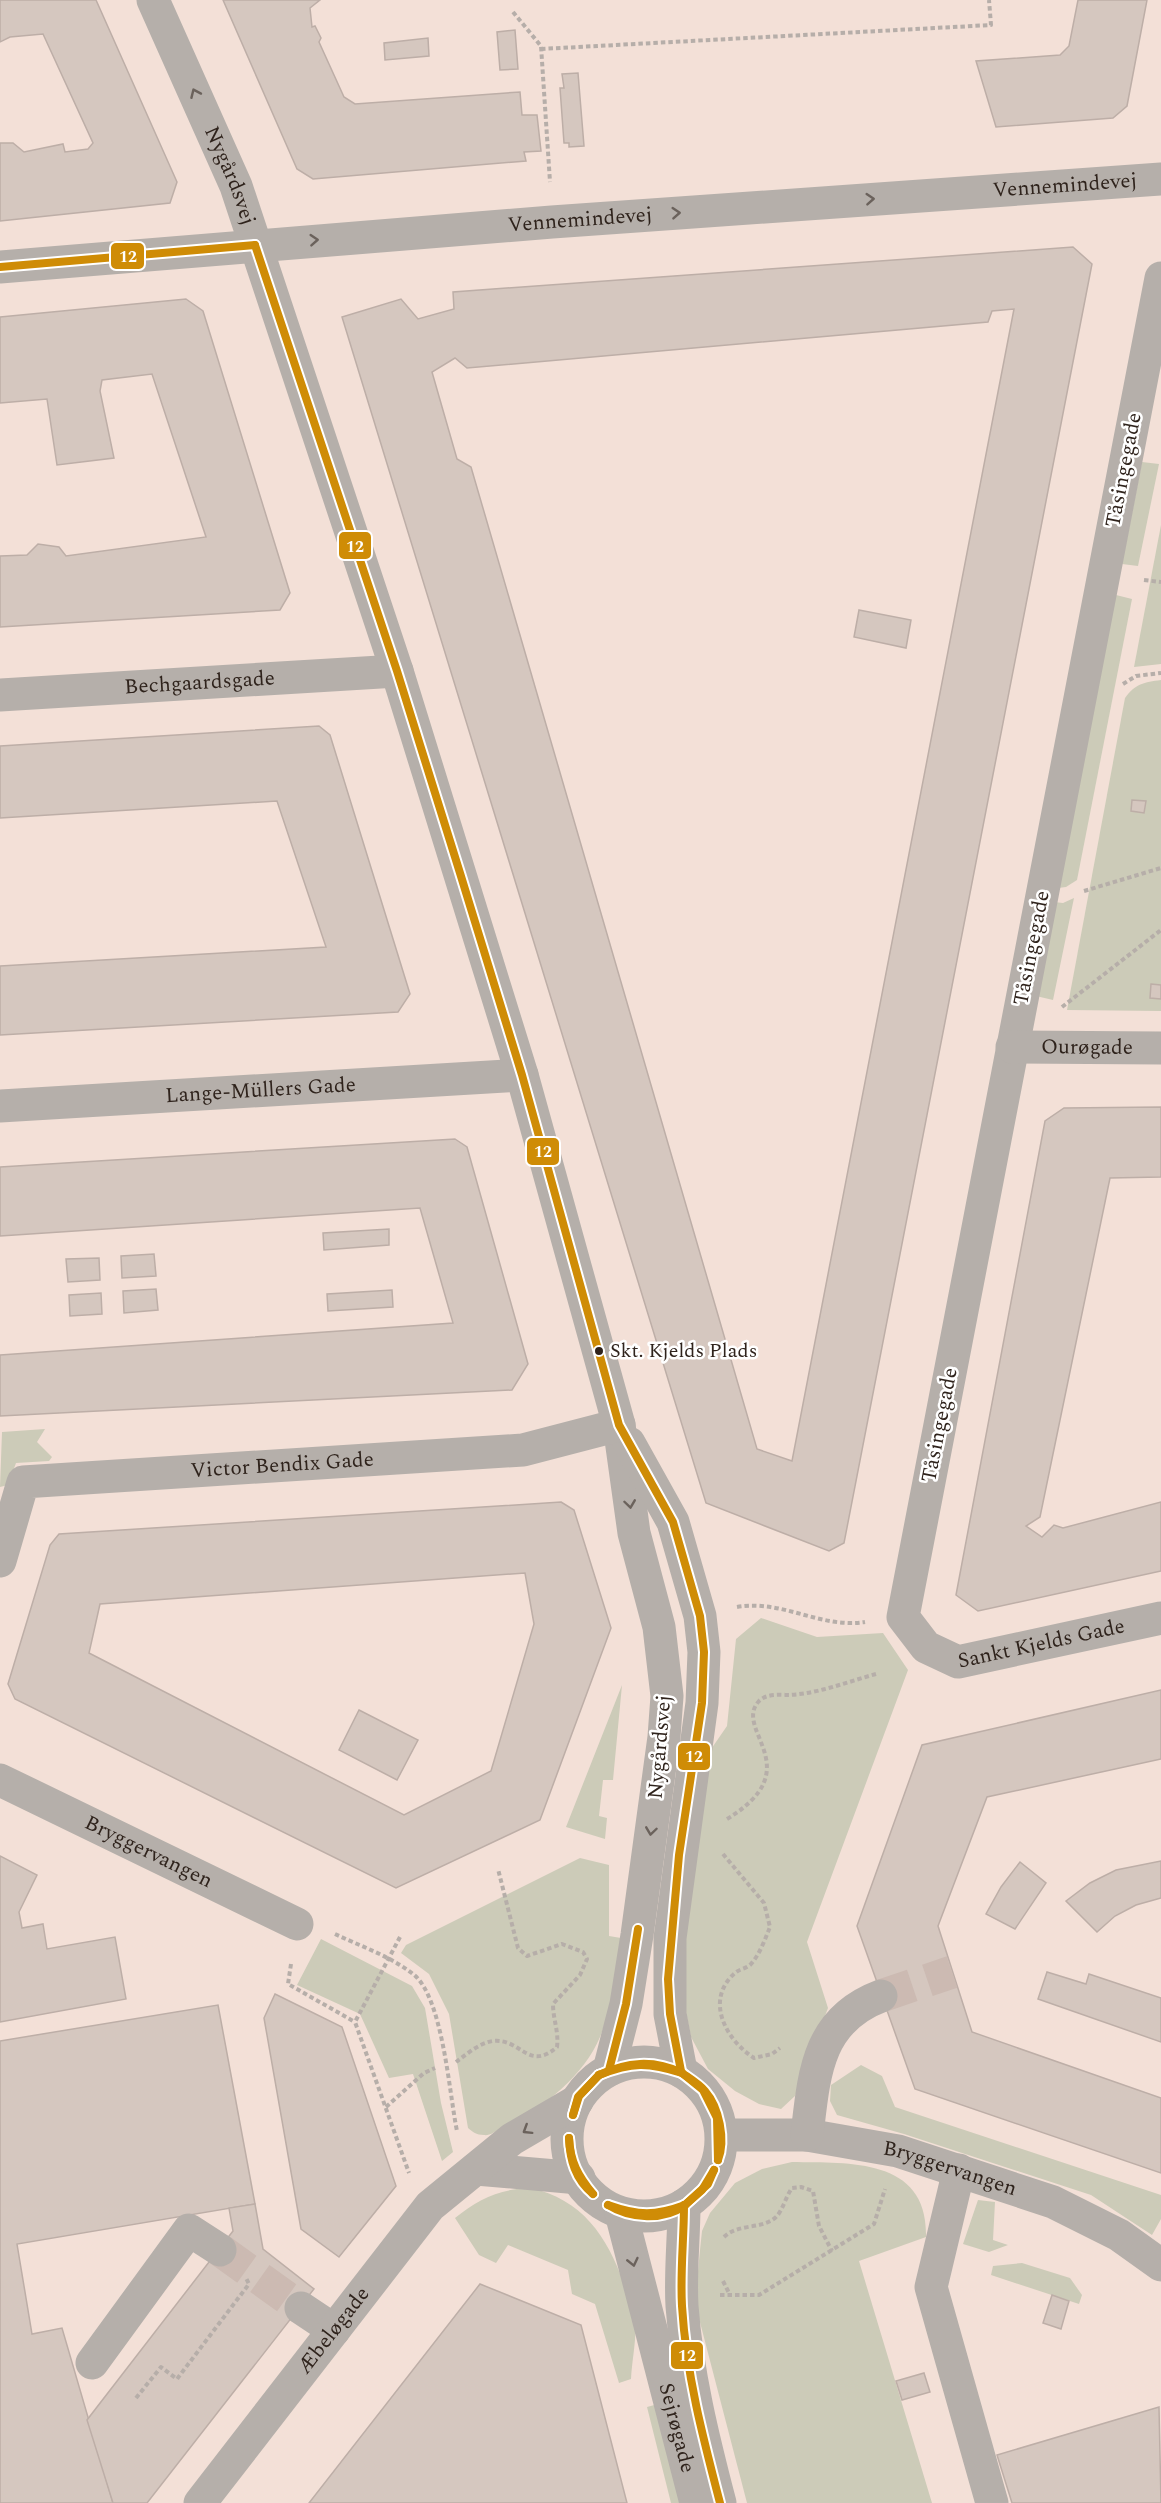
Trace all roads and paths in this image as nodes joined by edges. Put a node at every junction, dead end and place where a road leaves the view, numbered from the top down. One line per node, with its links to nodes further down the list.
1 (153, 0): 7 (street, Nygårdsvej, one-way to 1)
2 (989, 0): 4 (path)
3 (513, 12): 4 (path)
4 (541, 49): 6 (path)
5 (1161, 178): 6 (street, Vennemindevej, one-way to 5)
6 (552, 222): 7 (street, Vennemindevej, one-way to 6)
7 (255, 245): 8 (street, Vennemindevej); 10 (street, Nygårdsvej)
8 (0, 267)
9 (1161, 278): 13 (street, Tåsingegade)
10 (397, 671): 11 (street, Bechgaardsgade); 18 (street, Nygårdsvej)
11 (0, 695)
12 (1161, 868): 13 (path)
13 (1043, 893): 16 (street, Tåsingegade)
14 (1161, 930): 15 (path)
15 (1059, 1010)
16 (1012, 1047): 17 (street, Ourøgade); 23 (street, Tåsingegade)
17 (1161, 1048)
18 (522, 1075): 19 (street, Lange-Müllers Gade); 20 (street, Nygårdsvej)
19 (0, 1106)
20 (619, 1425): 21 (street, Victor Bendix Gade); 22 (street, Nygårdsvej); 38 (street, Nygårdsvej, one-way to 38)
21 (0, 1561)
22 (700, 1616): 23 (path); 39 (street, Nygårdsvej)
23 (903, 1617): 24 (street, Sankt Kjelds Gade)
24 (1161, 1618)
25 (876, 1674): 27 (path)
26 (0, 1780): 30 (street, Bryggervangen)
27 (723, 1822)
28 (720, 1848): 35 (path)
29 (498, 1869): 36 (path)
30 (297, 1924): 32 (path); 34 (path)
31 (400, 1937): 32 (path)
32 (388, 1959): 34 (path); 44 (path)
33 (881, 1996): 43 (street)
34 (355, 2022): 41 (path)
35 (787, 2044)
36 (456, 2062)
37 (435, 2068): 41 (path)
38 (609, 2070): 39 (street); 40 (street)
39 (681, 2071): 42 (street)
40 (577, 2101): 44 (street, Æbeløgade, one-way to 44); 46 (street)
41 (386, 2107): 47 (path)
42 (722, 2135): 43 (street, Bryggervangen); 49 (street)
43 (807, 2135): 45 (street, Bryggervangen)
44 (476, 2169): 46 (street); 60 (street, Æbeløgade)
45 (959, 2170): 54 (street, Bryggervangen); 66 (street)
46 (579, 2178): 50 (street)
47 (411, 2180)
48 (887, 2183): 53 (path)
49 (684, 2205): 50 (street); 65 (street, Sejrøgade)
50 (621, 2213): 64 (street, Sejrøgade, one-way to 64)
51 (720, 2241): 53 (path)
52 (220, 2250): 61 (street)
53 (832, 2251): 57 (path)
54 (1161, 2265)
55 (718, 2272): 57 (path)
56 (245, 2275): 62 (path)
57 (729, 2293): 58 (path)
58 (718, 2296)
59 (301, 2308): 60 (street)
60 (334, 2330): 63 (street, Æbeløgade)
61 (92, 2363)
62 (136, 2398)
63 (200, 2503)
64 (696, 2503)
65 (720, 2503)
66 (992, 2503)

